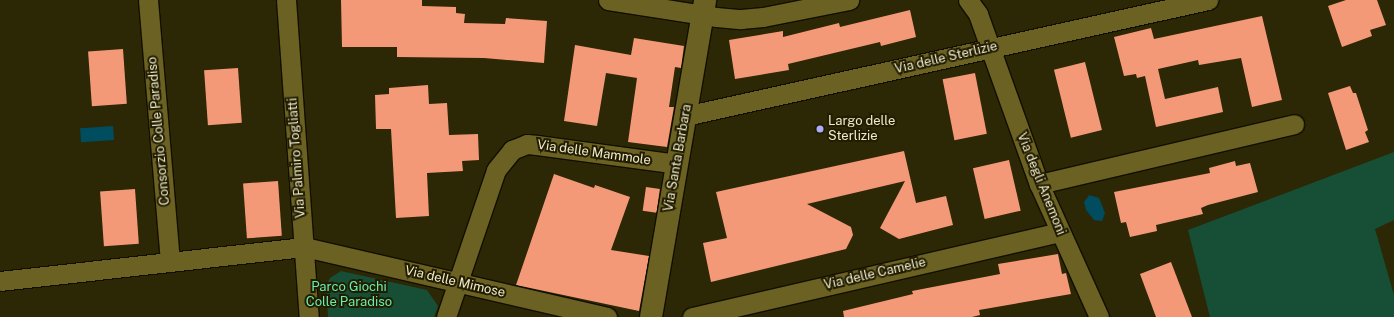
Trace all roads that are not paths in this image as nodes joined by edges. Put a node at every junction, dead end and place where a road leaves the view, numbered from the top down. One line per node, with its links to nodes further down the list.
1 (148, 0): 15 (street, Consorzio Colle Paradiso)
2 (286, 0): 14 (street, Via Palmiro Togliatti)
3 (608, 0): 7 (street)
4 (850, 0): 7 (street)
5 (1208, 0): 8 (street, Via delle Sterlizie)
6 (978, 5): 8 (street, Via degli Anemoni)
7 (703, 8): 9 (street, Via Santa Barbara)
8 (990, 49): 9 (street, Via delle Sterlizie); 12 (street, Via degli Anemoni)
9 (685, 116): 11 (street, Via Santa Barbara)
10 (1294, 124): 12 (street)
11 (677, 164): 17 (street, Via delle Mammole); 21 (street, Via Santa Barbara)
12 (1039, 184): 13 (street, Via degli Anemoni)
13 (1059, 232): 22 (street, Via delle Camelie); 23 (street, Via degli Anemoni)
14 (304, 247): 15 (street); 17 (street, Via delle Mimose); 18 (street, Via Palmiro Togliatti)
15 (170, 262): 16 (street)
16 (0, 281)
17 (458, 282): 19 (street); 20 (street, Via delle Mimose)
18 (309, 317)
19 (446, 317)
20 (607, 317)
21 (651, 317)
22 (692, 317)
23 (1099, 317)

